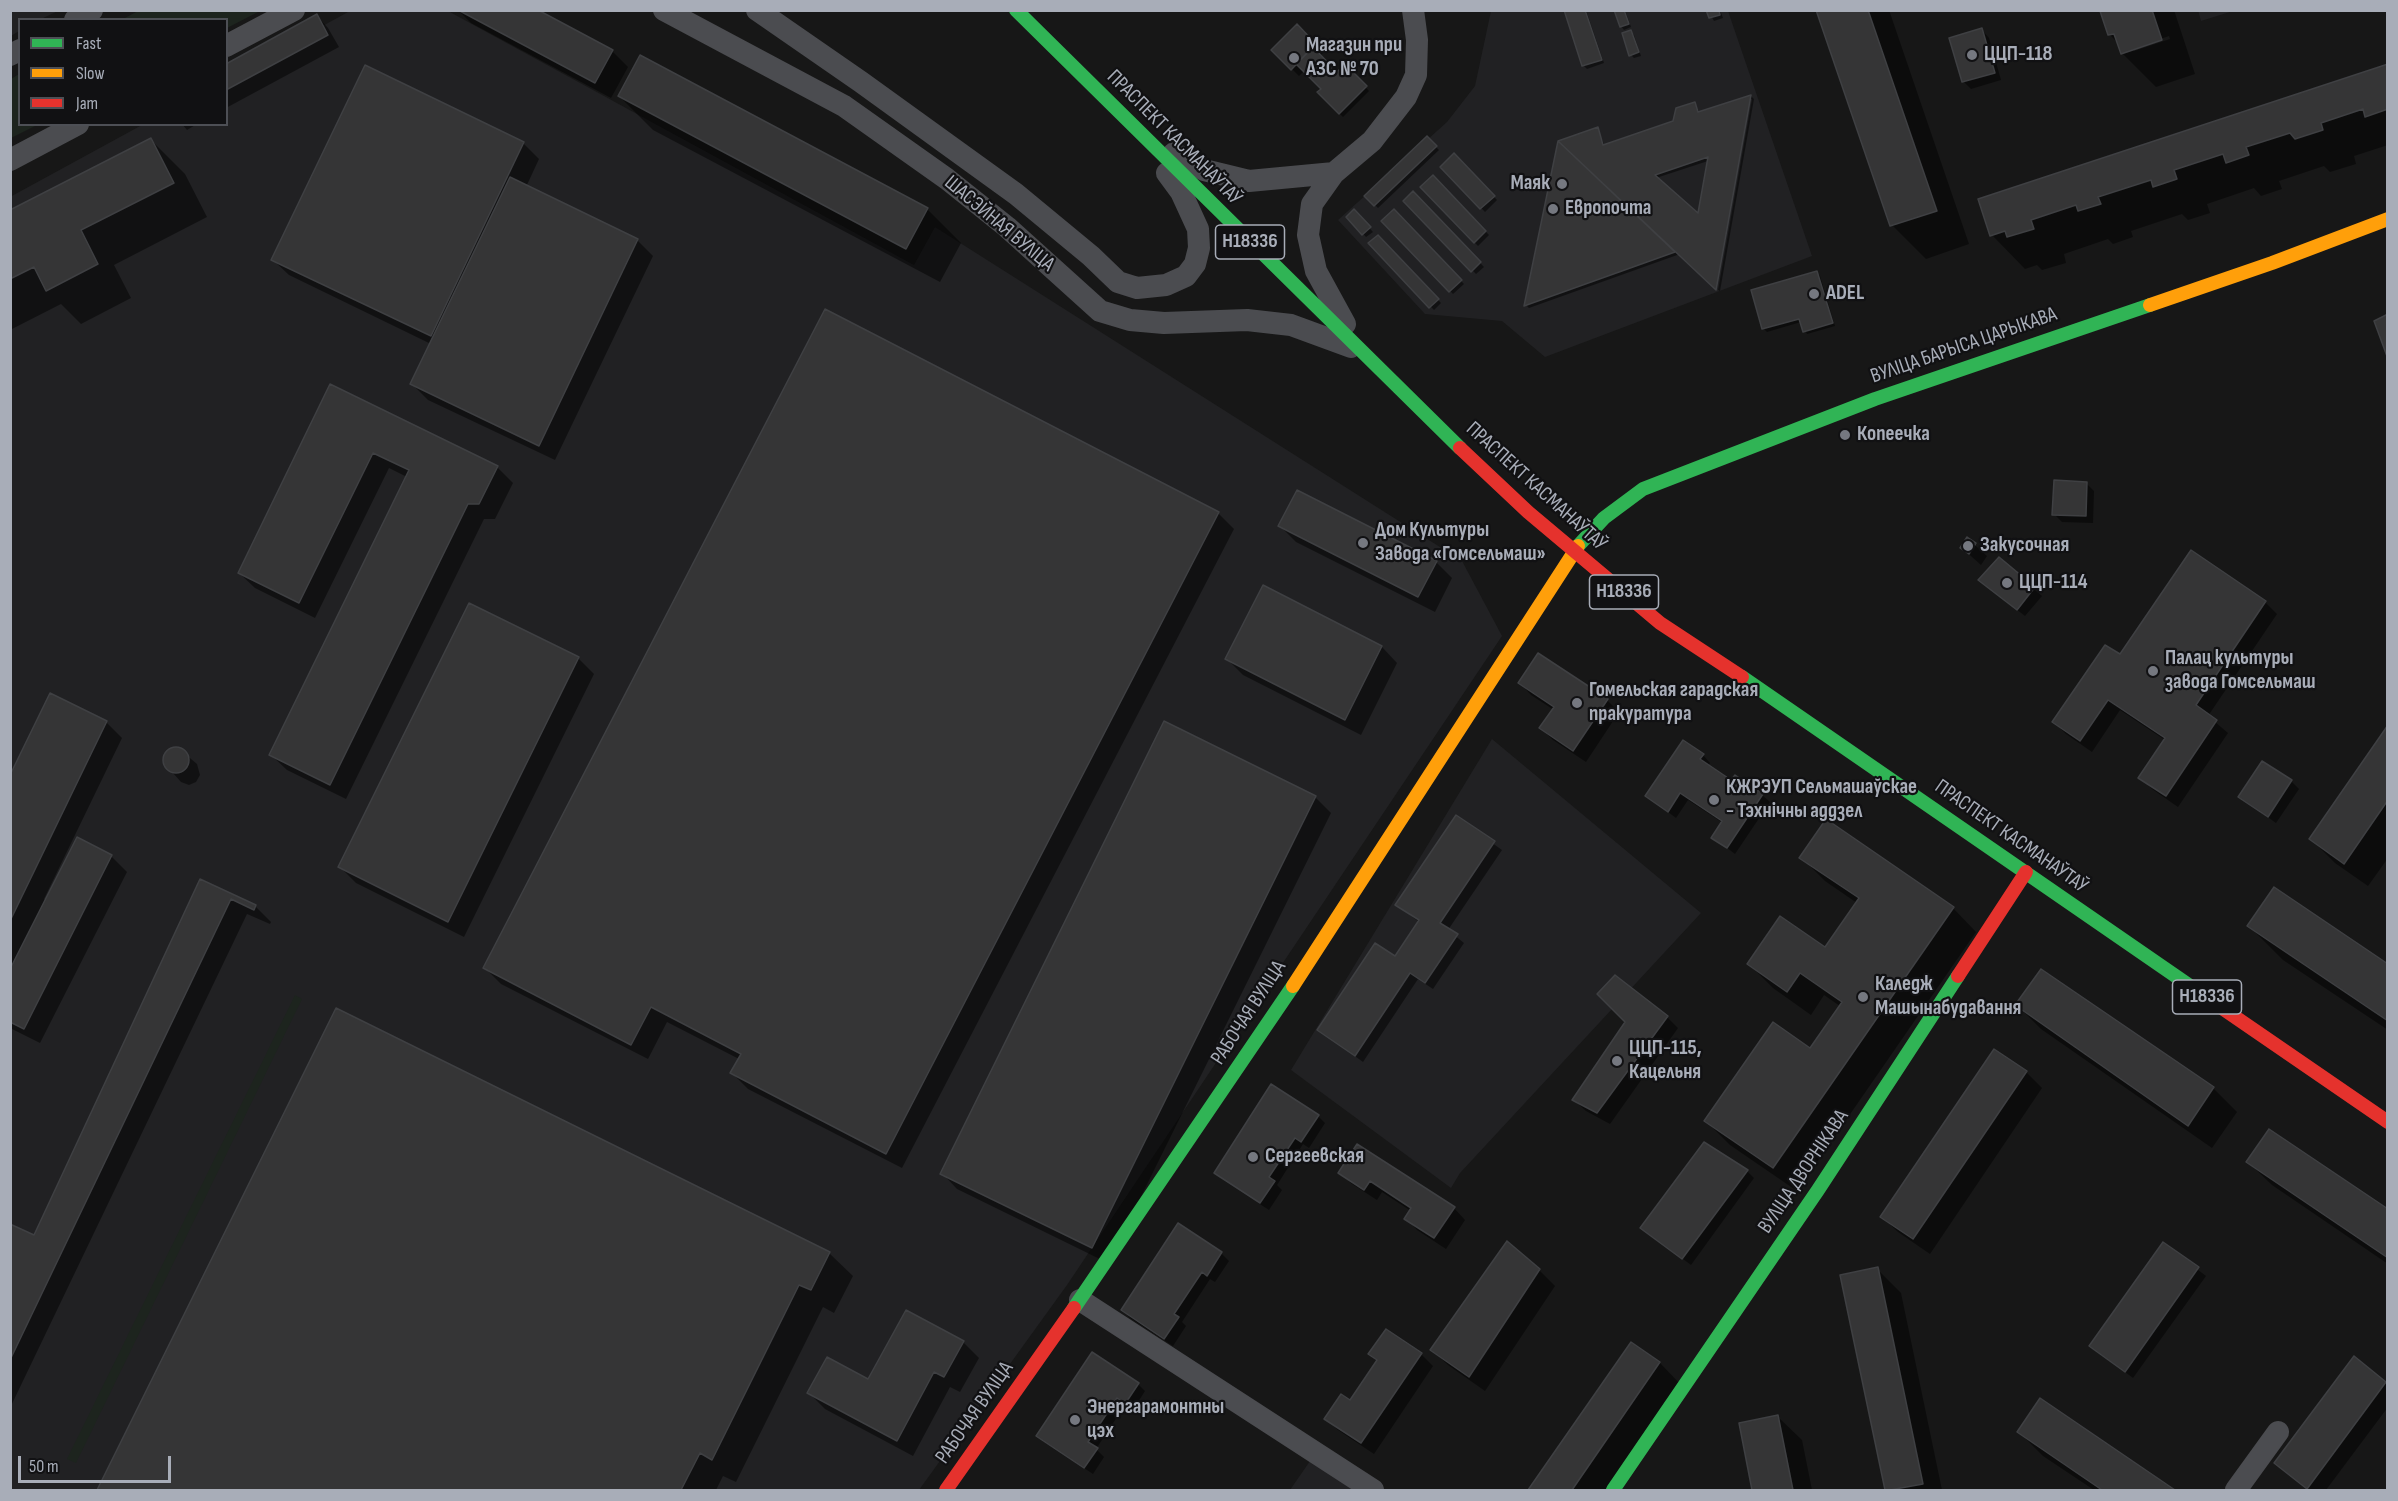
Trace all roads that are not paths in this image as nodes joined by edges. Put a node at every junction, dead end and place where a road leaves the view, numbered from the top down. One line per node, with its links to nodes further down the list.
1 (92, 10): 7 (street)
2 (294, 10): 8 (street)
3 (664, 10): 14 (street, ШАСЭЙНАЯ ВУЛІЦА)
4 (757, 10): 10 (street, ШАСЭЙНАЯ ВУЛІЦА)
5 (1413, 10): 12 (street)
6 (1020, 14): 10 (main road, ПРАСПЕКТ КАСМАНАЎТАЎ / Н18336)
7 (78, 18)
8 (228, 45)
9 (74, 126): 11 (street)
10 (1141, 134): 12 (street); 14 (main road, ПРАСПЕКТ КАСМАНАЎТАЎ / Н18336)
11 (10, 160)
12 (1334, 173): 14 (street)
13 (2388, 219): 15 (main road, ВУЛІЦА БАРЫСА ЦАРЫКАВА)
14 (1358, 350): 15 (main road, ПРАСПЕКТ КАСМАНАЎТАЎ / Н18336)
15 (1574, 550): 16 (main road, ПРАСПЕКТ КАСМАНАЎТАЎ / Н18336); 18 (main road, РАБОЧАЯ ВУЛІЦА)
16 (2026, 872): 17 (main road, ПРАСПЕКТ КАСМАНАЎТАЎ / Н18336); 22 (main road, ВУЛІЦА ДВОРНІКАВА)
17 (2388, 1122)
18 (1080, 1300): 20 (main road, РАБОЧАЯ ВУЛІЦА); 21 (street)
19 (2278, 1432): 23 (street)
20 (946, 1491)
21 (1373, 1491)
22 (1613, 1491)
23 (2236, 1491)

